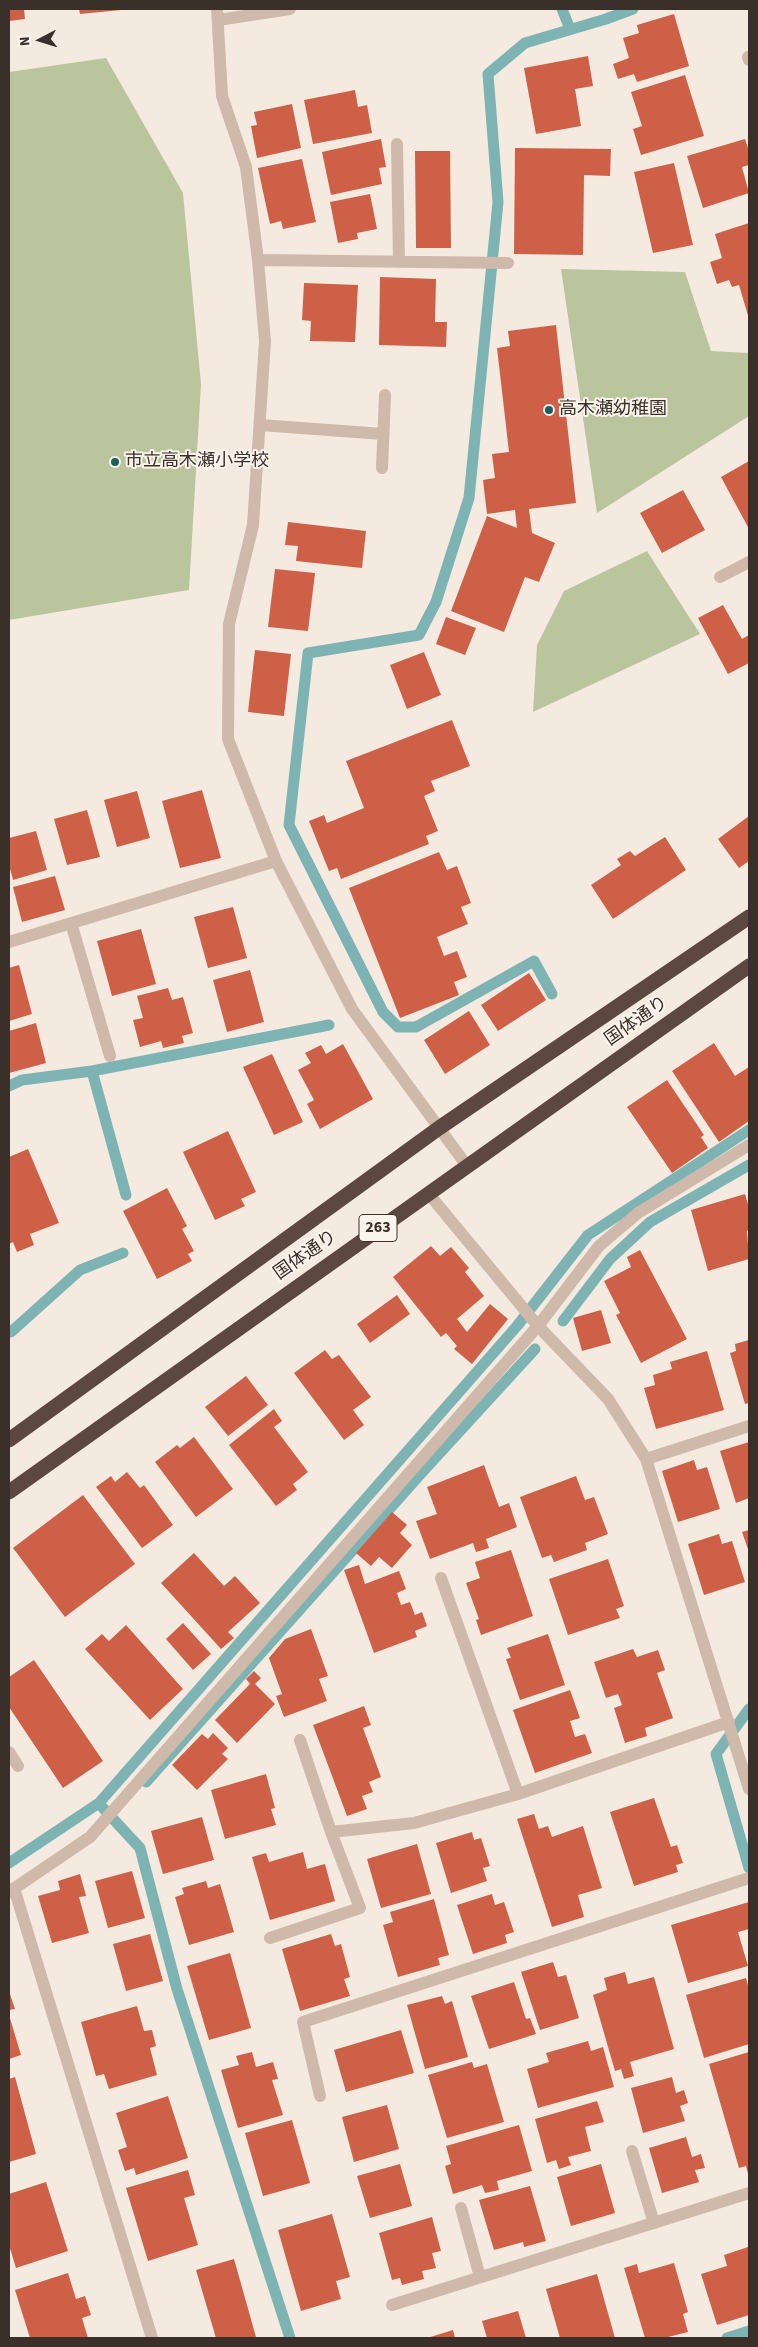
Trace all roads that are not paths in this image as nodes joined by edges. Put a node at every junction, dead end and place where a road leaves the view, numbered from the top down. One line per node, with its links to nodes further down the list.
1 (290, 9): 2 (street)
2 (217, 14): 4 (street)
3 (397, 144): 5 (street)
4 (258, 260): 5 (street); 8 (street)
5 (399, 262): 6 (street)
6 (508, 262)
7 (385, 396): 9 (street)
8 (260, 425): 9 (street); 13 (street)
9 (383, 434): 10 (street)
10 (382, 468)
11 (749, 562): 12 (street)
12 (720, 577)
13 (276, 861): 15 (street); 19 (street)
14 (749, 917): 19 (highway, 国体通り / 263)
15 (71, 923): 16 (street); 18 (street)
16 (9, 942)
17 (749, 966): 21 (highway, 国体通り / 263)
18 (110, 1056)
19 (439, 1128): 21 (street); 25 (highway, 国体通り / 263)
20 (749, 1145): 23 (street)
21 (467, 1166): 22 (highway, 国体通り / 263)
22 (428, 1192): 23 (street); 27 (highway, 国体通り / 263)
23 (538, 1326): 26 (street); 37 (street)
24 (749, 1426): 26 (street)
25 (9, 1440)
26 (646, 1459): 29 (street)
27 (9, 1492)
28 (442, 1578): 34 (street)
29 (729, 1722): 33 (street); 34 (street)
30 (300, 1740): 35 (street)
31 (9, 1752): 32 (street)
32 (18, 1766)
33 (749, 1789)
34 (518, 1794): 35 (street)
35 (331, 1832): 38 (street)
36 (746, 1879): 39 (street)
37 (12, 1890): 46 (street)
38 (270, 1938)
39 (320, 2096)
40 (632, 2151): 43 (street)
41 (749, 2193): 43 (street)
42 (461, 2208): 44 (street)
43 (654, 2223): 44 (street)
44 (480, 2277): 45 (street)
45 (392, 2305)
46 (152, 2338)

